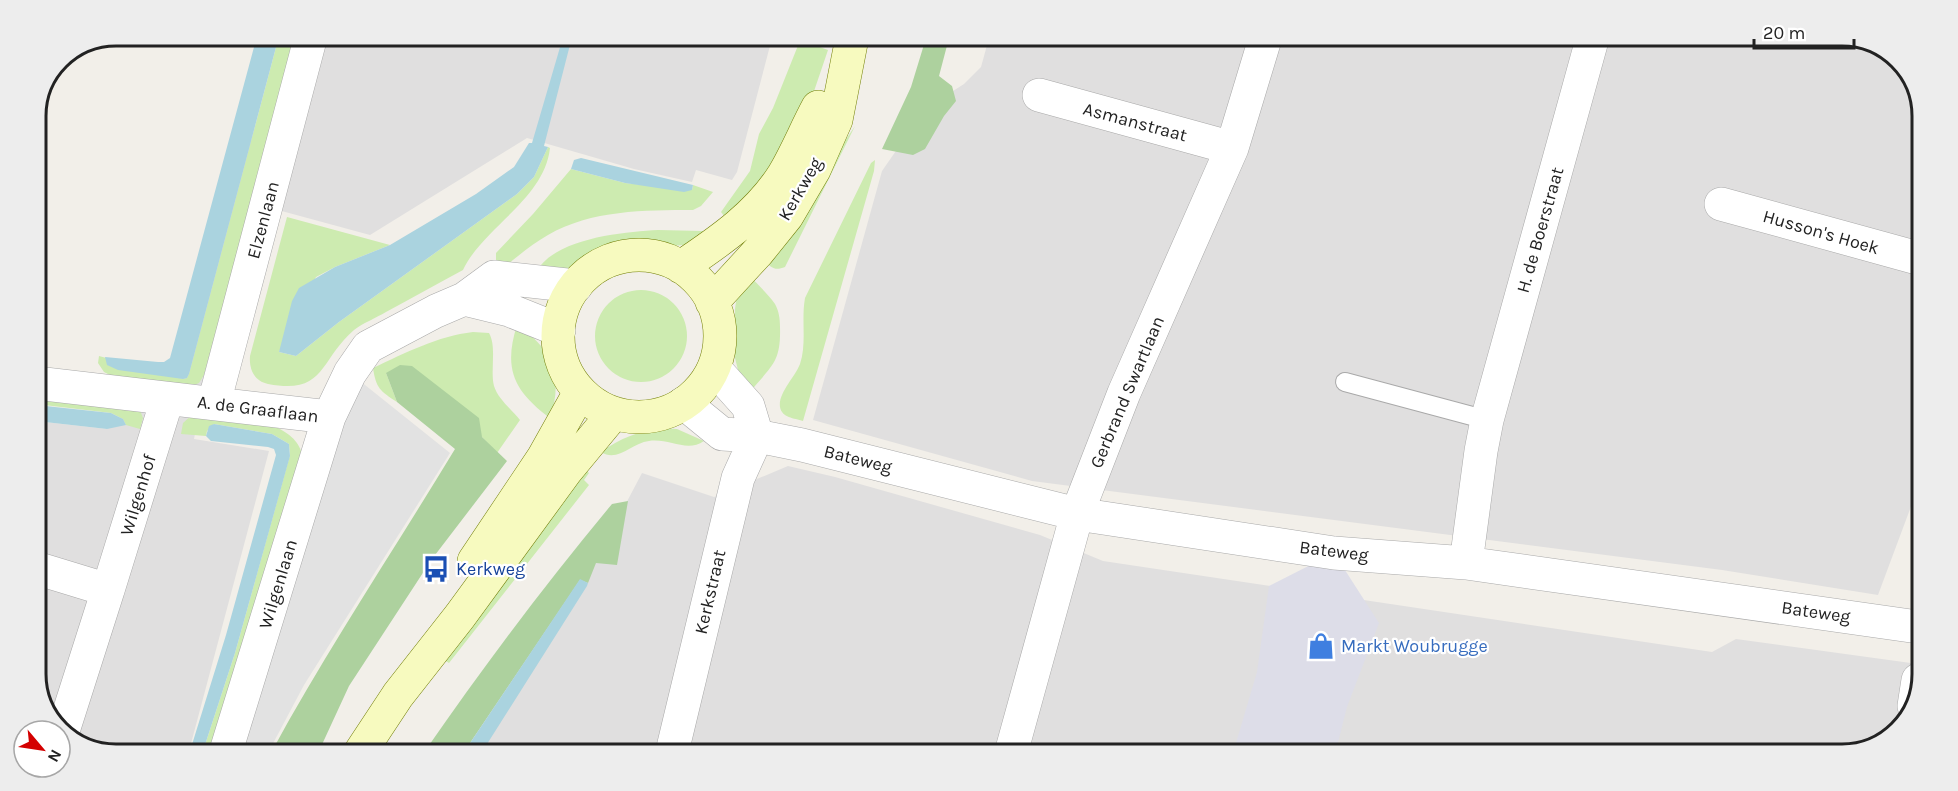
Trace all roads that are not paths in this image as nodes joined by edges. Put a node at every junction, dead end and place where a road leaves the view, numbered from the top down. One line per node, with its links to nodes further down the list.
1 (308, 46): 19 (street, Elzenlaan)
2 (1263, 46): 6 (street, Gerbrand Swartlaan)
3 (1590, 46): 23 (street, H. de Boerstraat)
4 (850, 47): 9 (main road, Kerkweg); 12 (main road, Kerkweg)
5 (1039, 95): 6 (street, Asmanstraat)
6 (1232, 148): 25 (street, Gerbrand Swartlaan)
7 (1722, 204): 8 (street, Husson's Hoek)
8 (1911, 256)
9 (681, 267): 10 (main road); 12 (main road)
10 (576, 286): 11 (street, A. de Graaflaan); 13 (main road)
11 (464, 299): 13 (street); 22 (street, A. de Graaflaan)
12 (712, 302): 14 (main road)
13 (559, 330): 17 (main road)
14 (714, 368): 20 (main road); 24 (street)
15 (1345, 382): 23 (lane)
16 (46, 384): 18 (street, A. de Graaflaan)
17 (580, 392): 21 (main road); 30 (main road)
18 (168, 400): 19 (street, A. de Graaflaan); 28 (street, Wilgenhof)
19 (214, 403): 22 (street, A. de Graaflaan)
20 (684, 404): 21 (main road); 24 (street, Bateweg)
21 (614, 413): 30 (main road)
22 (329, 417): 32 (street, Wilgenlaan)
23 (1487, 420): 26 (street, H. de Boerstraat)
24 (757, 436): 25 (street, Bateweg); 34 (street, Kerkstraat)
25 (1077, 514): 26 (street, Bateweg); 35 (street, Gerbrand Swartlaan)
26 (1466, 563): 29 (street, Bateweg)
27 (47, 571): 28 (street)
28 (108, 590): 31 (street, Wilgenhof)
29 (1912, 626)
30 (398, 695): 33 (main road)
31 (67, 719)
32 (228, 744)
33 (366, 744)
34 (674, 744)
35 (1013, 744)

